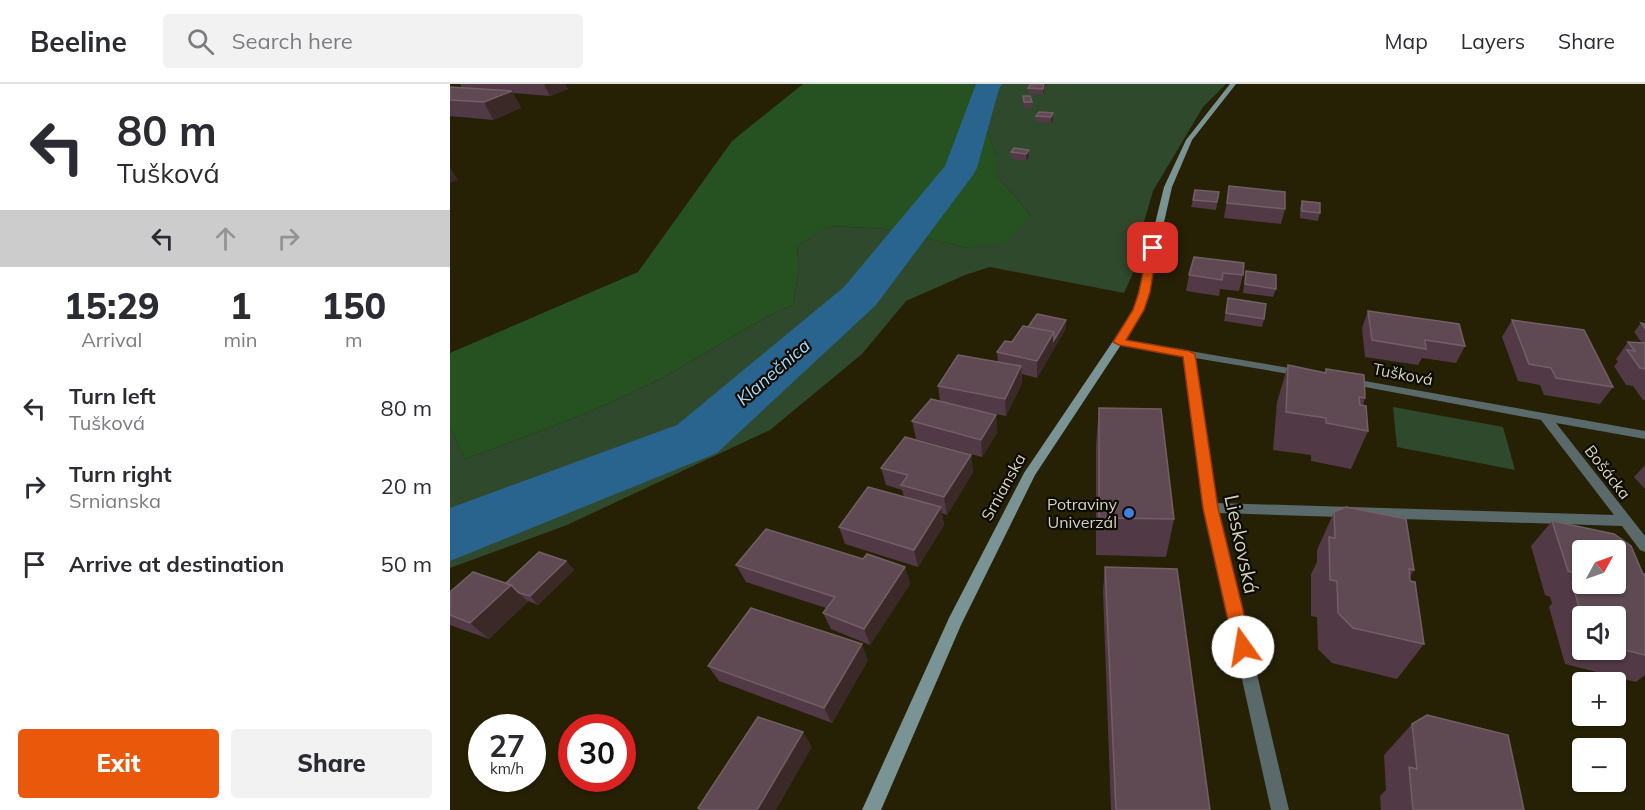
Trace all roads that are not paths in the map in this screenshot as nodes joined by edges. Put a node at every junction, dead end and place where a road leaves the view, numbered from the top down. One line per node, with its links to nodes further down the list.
1 (1233, 84): 2 (street, Srnianska)
2 (1119, 342): 3 (street); 11 (street, Srnianska)
3 (1189, 354): 4 (street); 8 (street, Lieskovská)
4 (1318, 375)
5 (1341, 379): 6 (street, Tušková)
6 (1545, 417): 7 (street, Tušková); 9 (street, Bošácka)
7 (1645, 435)
8 (1211, 508): 9 (street); 12 (street, Lieskovská)
9 (1626, 521): 10 (street, Bošácka)
10 (1645, 546)
11 (871, 810)
12 (1280, 810)

